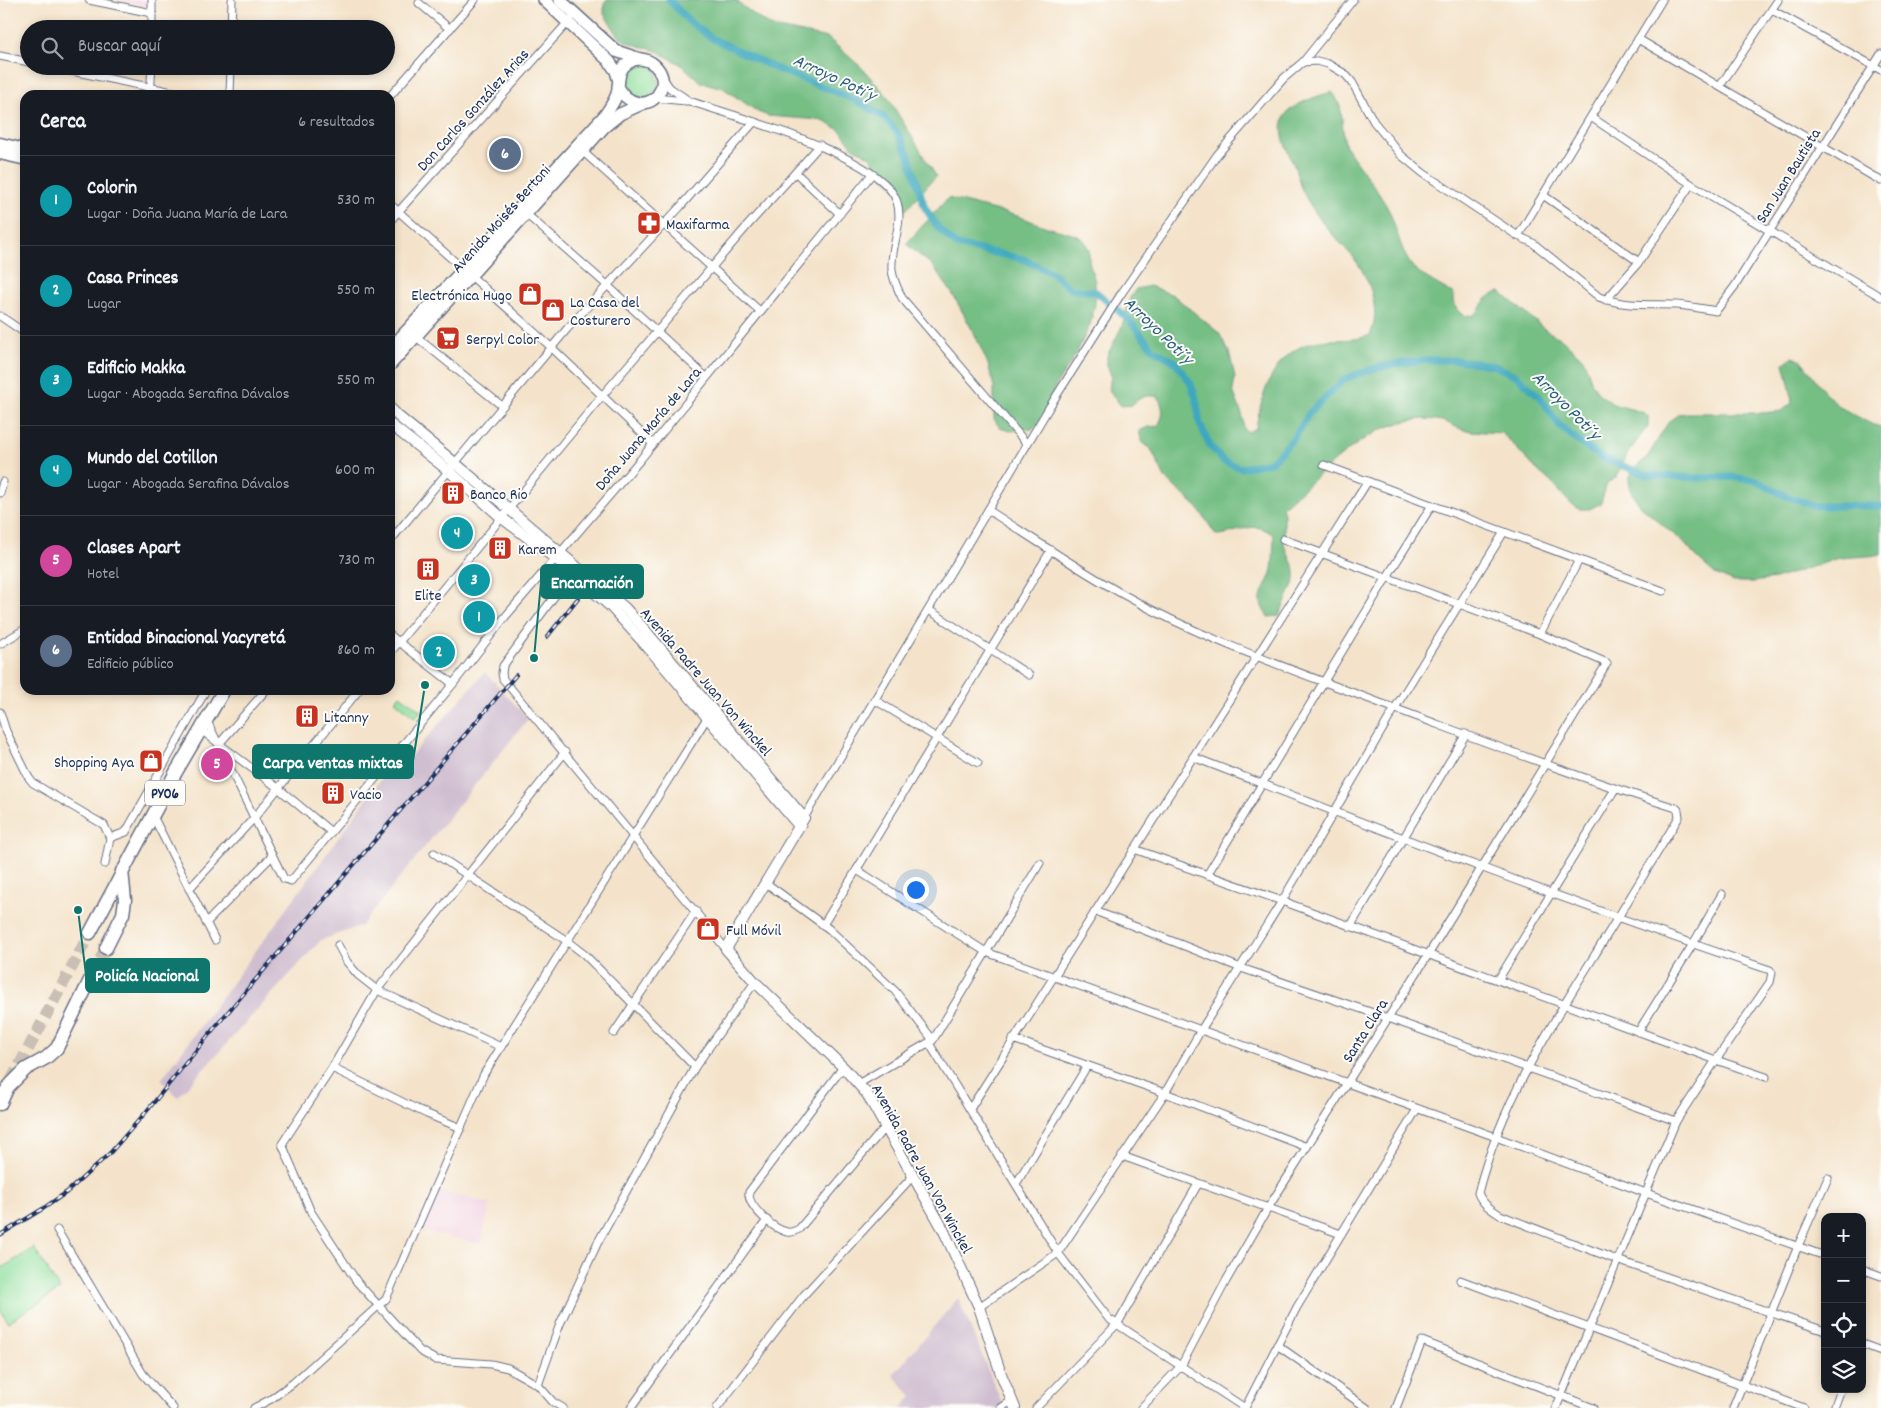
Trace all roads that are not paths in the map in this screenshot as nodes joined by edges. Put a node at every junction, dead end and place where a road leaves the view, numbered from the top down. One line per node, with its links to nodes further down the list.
1 (89, 0): 12 (street)
2 (152, 0): 12 (street)
3 (232, 0): 15 (street)
4 (475, 0): 16 (street)
5 (544, 0): 13 (main road)
6 (560, 0): 13 (main road)
7 (1353, 0): 22 (street)
8 (1662, 0): 17 (street)
9 (1778, 0): 11 (street)
10 (419, 3): 16 (street)
11 (1772, 10): 23 (street); 30 (street)
12 (152, 13): 14 (street)
13 (572, 18): 20 (main road); 29 (main road); 54 (street, Don Carlos González Arias)
14 (152, 20)
15 (231, 20)
16 (450, 29): 34 (street)
17 (1638, 39): 30 (street); 38 (street)
18 (1881, 54): 23 (street, San Juan Bautista)
19 (0, 56): 21 (street)
20 (640, 59): 28 (main road); 29 (main road, Avenida Moisés Bertoni)
21 (20, 60)
22 (1303, 62): 59 (street); 80 (street)
23 (1873, 66): 24 (street); 42 (street, San Juan Bautista)
24 (1881, 70)
25 (84, 75): 31 (street)
26 (152, 75): 32 (street)
27 (231, 75): 33 (street)
28 (662, 77): 35 (main road); 36 (street)
29 (618, 82): 37 (main road); 43 (main road, Avenida Moisés Bertoni)
30 (1720, 86): 42 (street)
31 (143, 90)
32 (151, 90)
33 (230, 90)
34 (395, 90)
35 (655, 98): 36 (street); 37 (main road, Avenida Moisés Bertoni)
36 (689, 102): 39 (street)
37 (644, 103): 43 (main road, Avenida Moisés Bertoni)
38 (1591, 117): 50 (street); 51 (street)
39 (754, 122): 41 (street); 57 (street)
40 (0, 144): 44 (highway)
41 (820, 145): 47 (street); 48 (street)
42 (1822, 146): 49 (street); 58 (street, San Juan Bautista)
43 (579, 148): 53 (main road, Avenida Moisés Bertoni); 57 (street)
44 (20, 149)
45 (0, 153): 46 (highway)
46 (20, 157)
47 (796, 173): 55 (street); 61 (street)
48 (872, 174): 55 (street, Doña Juana María de Lara); 80 (street)
49 (1881, 181)
50 (1691, 184): 58 (street); 60 (street)
51 (1543, 196): 59 (street); 60 (street)
52 (395, 209): 54 (street)
53 (522, 210): 62 (main road, Avenida Moisés Bertoni); 63 (street)
54 (398, 212): 56 (street, Don Carlos González Arias); 62 (street)
55 (840, 214): 66 (street, Doña Juana María de Lara)
56 (395, 215)
57 (664, 225): 61 (street); 63 (street)
58 (1768, 231): 64 (street); 65 (street, San Juan Bautista)
59 (1518, 236): 65 (street)
60 (1639, 262): 65 (street)
61 (712, 268): 66 (street); 69 (street)
62 (466, 273): 70 (main road, Avenida Moisés Bertoni); 71 (main road, Avenida Moisés Bertoni); 72 (street)
63 (607, 285): 69 (street); 72 (street)
64 (1881, 297)
65 (1606, 300)
66 (761, 312): 74 (street, Doña Juana María de Lara)
67 (0, 316): 68 (street)
68 (20, 329)
69 (657, 332): 74 (street); 75 (street)
70 (415, 336): 73 (main road, Avenida Moisés Bertoni); 76 (street)
71 (395, 345)
72 (551, 347): 75 (street); 76 (street)
73 (395, 359)
74 (706, 378): 79 (street, Doña Juana María de Lara)
75 (602, 396): 79 (street); 87 (street)
76 (502, 406): 82 (street)
77 (395, 413): 82 (main road, Avenida Padre Juan Von Winckel)
78 (395, 427): 82 (main road, Avenida Padre Juan Von Winckel)
79 (653, 444): 95 (street, Doña Juana María de Lara)
80 (1027, 444): 88 (street)
81 (1324, 465): 83 (street)
82 (452, 467): 87 (main road, Avenida Padre Juan Von Winckel); 89 (main road, Avenida Padre Juan Von Winckel); 91 (street)
83 (1368, 481): 86 (street); 94 (street)
84 (3, 482): 85 (street)
85 (0, 493)
86 (1432, 505): 90 (street); 98 (street)
87 (509, 509): 89 (street); 95 (main road, Avenida Padre Juan Von Winckel)
88 (988, 510): 93 (street); 101 (street)
89 (502, 518): 95 (main road, Avenida Padre Juan Von Winckel); 105 (street)
90 (1504, 532): 96 (street); 100 (street)
91 (395, 535)
92 (1283, 538): 94 (street)
93 (1052, 550): 108 (street); 109 (street)
94 (1322, 553): 98 (street); 109 (street)
95 (558, 556): 97 (main road, Avenida Padre Juan Von Winckel); 112 (street, Doña Juana María de Lara); 135 (main road, Avenida Padre Juan Von Winckel)
96 (1579, 560): 99 (street); 103 (street)
97 (566, 568): 120 (main road, Avenida Padre Juan Von Winckel); 125 (street)
98 (1387, 577): 100 (street); 111 (street)
99 (1662, 592)
100 (1459, 605): 103 (street); 118 (street)
101 (929, 610): 108 (street); 117 (street)
102 (20, 632): 106 (street)
103 (1540, 634): 128 (street, Santa Clara)
104 (395, 639): 105 (street)
105 (399, 642): 107 (street); 112 (street)
106 (0, 644)
107 (395, 647)
108 (991, 650): 110 (street); 123 (street)
109 (1256, 656): 111 (street); 126 (street)
110 (1029, 675)
111 (1324, 682): 118 (street); 129 (street)
112 (453, 684): 136 (street, Doña Juana María de Lara)
113 (203, 695): 138 (street)
114 (221, 695): 121 (highway, PY06)
115 (262, 695): 124 (street)
116 (355, 695): 130 (street)
117 (875, 700): 123 (street); 135 (street)
118 (1395, 708): 122 (street); 132 (street)
119 (0, 712): 138 (street)
120 (708, 718): 135 (main road, Avenida Padre Juan Von Winckel); 137 (street)
121 (204, 726): 124 (street); 133 (highway, PY06)
122 (1466, 734): 128 (street); 139 (street)
123 (937, 738): 127 (street); 146 (street)
124 (219, 744): 130 (street); 134 (street)
125 (565, 752): 137 (street); 149 (street)
126 (1192, 756): 129 (street); 140 (street)
127 (978, 763)
128 (1544, 764): 131 (street); 145 (street, Santa Clara)
129 (1262, 784): 132 (street); 148 (street)
130 (278, 788): 134 (street); 136 (street)
131 (1615, 789): 152 (street); 157 (street)
132 (1334, 812): 139 (street); 154 (street)
133 (153, 815): 147 (highway, PY06); 151 (street)
134 (254, 818): 142 (street); 151 (street)
135 (801, 822): 150 (main road)
136 (331, 832): 142 (street, Doña Juana María de Lara)
137 (634, 836): 155 (street); 163 (street)
138 (110, 838): 144 (street)
139 (1404, 839): 145 (street); 160 (street)
140 (1134, 849): 148 (street); 156 (street)
141 (434, 853): 149 (street)
142 (272, 856): 158 (street)
143 (1040, 863): 168 (street)
144 (105, 864)
145 (1481, 867): 152 (street); 169 (street, Santa Clara)
146 (857, 870): 159 (street); 168 (street)
147 (122, 871): 161 (highway, PY06); 166 (highway)
148 (1207, 875): 154 (street)
149 (467, 876): 163 (street); 175 (street)
150 (766, 883): 159 (street); 167 (main road)
151 (189, 889): 158 (street)
152 (1552, 892): 157 (street); 173 (street)
153 (1722, 894): 164 (street)
154 (1282, 901): 160 (street); 170 (street)
155 (696, 911): 167 (street); 176 (street)
156 (1095, 911): 170 (street); 172 (street)
157 (1618, 917): 164 (street); 177 (street)
158 (206, 924): 162 (street)
159 (823, 925): 183 (street)
160 (1350, 927): 169 (street)
161 (90, 933)
162 (215, 940)
163 (567, 941): 176 (street); 184 (street)
164 (1693, 944): 180 (street); 185 (street)
165 (338, 945): 175 (street)
166 (106, 948)
167 (726, 949): 174 (main road, Avenida Padre Juan Von Winckel)
168 (986, 952): 172 (street); 183 (street)
169 (1428, 956): 173 (street); 178 (street, Santa Clara)
170 (1241, 968): 178 (street); 179 (street)
171 (92, 976): 195 (highway)
172 (1053, 976): 179 (street); 182 (street)
173 (1498, 980): 177 (street)
174 (755, 982): 186 (street); 188 (main road, Avenida Padre Juan Von Winckel)
175 (377, 990): 184 (street); 189 (street)
176 (634, 1005): 181 (street); 186 (street)
177 (1563, 1005): 180 (street); 190 (street)
178 (1388, 1018): 190 (street); 193 (street, Santa Clara)
179 (1201, 1030): 193 (street); 194 (street)
180 (1638, 1032): 185 (street)
181 (614, 1033)
182 (1013, 1039): 187 (street); 196 (street)
183 (933, 1040): 192 (street); 196 (street)
184 (501, 1047): 200 (street)
185 (1716, 1060): 191 (street); 198 (street)
186 (695, 1066): 231 (street)
187 (1087, 1066): 194 (street); 206 (street)
188 (842, 1067): 192 (main road, Avenida Padre Juan Von Winckel); 210 (street)
189 (332, 1068): 200 (street); 220 (street)
190 (1527, 1069): 198 (street); 201 (street)
191 (1766, 1076)
192 (858, 1084): 199 (main road, Avenida Padre Juan Von Winckel)
193 (1346, 1084): 197 (street); 202 (street, Santa Clara)
194 (1165, 1093): 202 (street); 203 (street)
195 (0, 1104)
196 (970, 1109): 206 (street)
197 (1417, 1109): 201 (street); 212 (street)
198 (1676, 1121): 208 (street)
199 (885, 1127): 204 (main road, Avenida Padre Juan Von Winckel); 210 (street)
200 (462, 1128): 220 (street)
201 (1496, 1137): 208 (street); 216 (street)
202 (1307, 1147): 209 (street, Santa Clara)
203 (1122, 1156): 207 (street); 214 (street)
204 (913, 1176): 221 (main road, Avenida Padre Juan Von Winckel); 239 (street)
205 (1828, 1178): 213 (street)
206 (1016, 1184): 214 (street)
207 (1198, 1184): 209 (street); 223 (street)
208 (1646, 1193): 213 (street); 216 (street)
209 (1268, 1208): 212 (street); 229 (street, Santa Clara)
210 (767, 1220): 238 (street)
211 (57, 1230): 235 (street)
212 (1342, 1234): 226 (street)
213 (1798, 1246): 215 (street); 222 (street)
214 (1058, 1253): 221 (street); 223 (street)
215 (1821, 1255)
216 (1617, 1260): 222 (street); 224 (street)
217 (1866, 1270): 218 (street)
218 (1881, 1276)
219 (1460, 1280): 224 (street)
220 (378, 1307): 231 (street); 236 (street)
221 (979, 1307): 234 (main road, Avenida Padre Juan Von Winckel)
222 (1772, 1313): 225 (street); 230 (street)
223 (1118, 1324): 229 (street); 241 (street)
224 (1589, 1327): 230 (street); 233 (street)
225 (1821, 1330)
226 (1277, 1345): 243 (street); 244 (street)
227 (1866, 1345): 228 (street)
228 (1881, 1351)
229 (1181, 1366): 242 (street, Santa Clara); 243 (street)
230 (1743, 1384): 248 (street); 249 (street)
231 (538, 1385): 237 (street)
232 (1840, 1393): 250 (street)
233 (1562, 1396): 245 (street); 246 (street); 247 (street)
234 (1013, 1404): 240 (street)
235 (173, 1408)
236 (254, 1408)
237 (562, 1408)
238 (631, 1408)
239 (717, 1408)
240 (1001, 1408)
241 (1036, 1408)
242 (1141, 1408)
243 (1245, 1408)
244 (1367, 1408)
245 (1396, 1408)
246 (1556, 1408)
247 (1593, 1408)
248 (1733, 1408)
249 (1804, 1408)
250 (1834, 1408)

